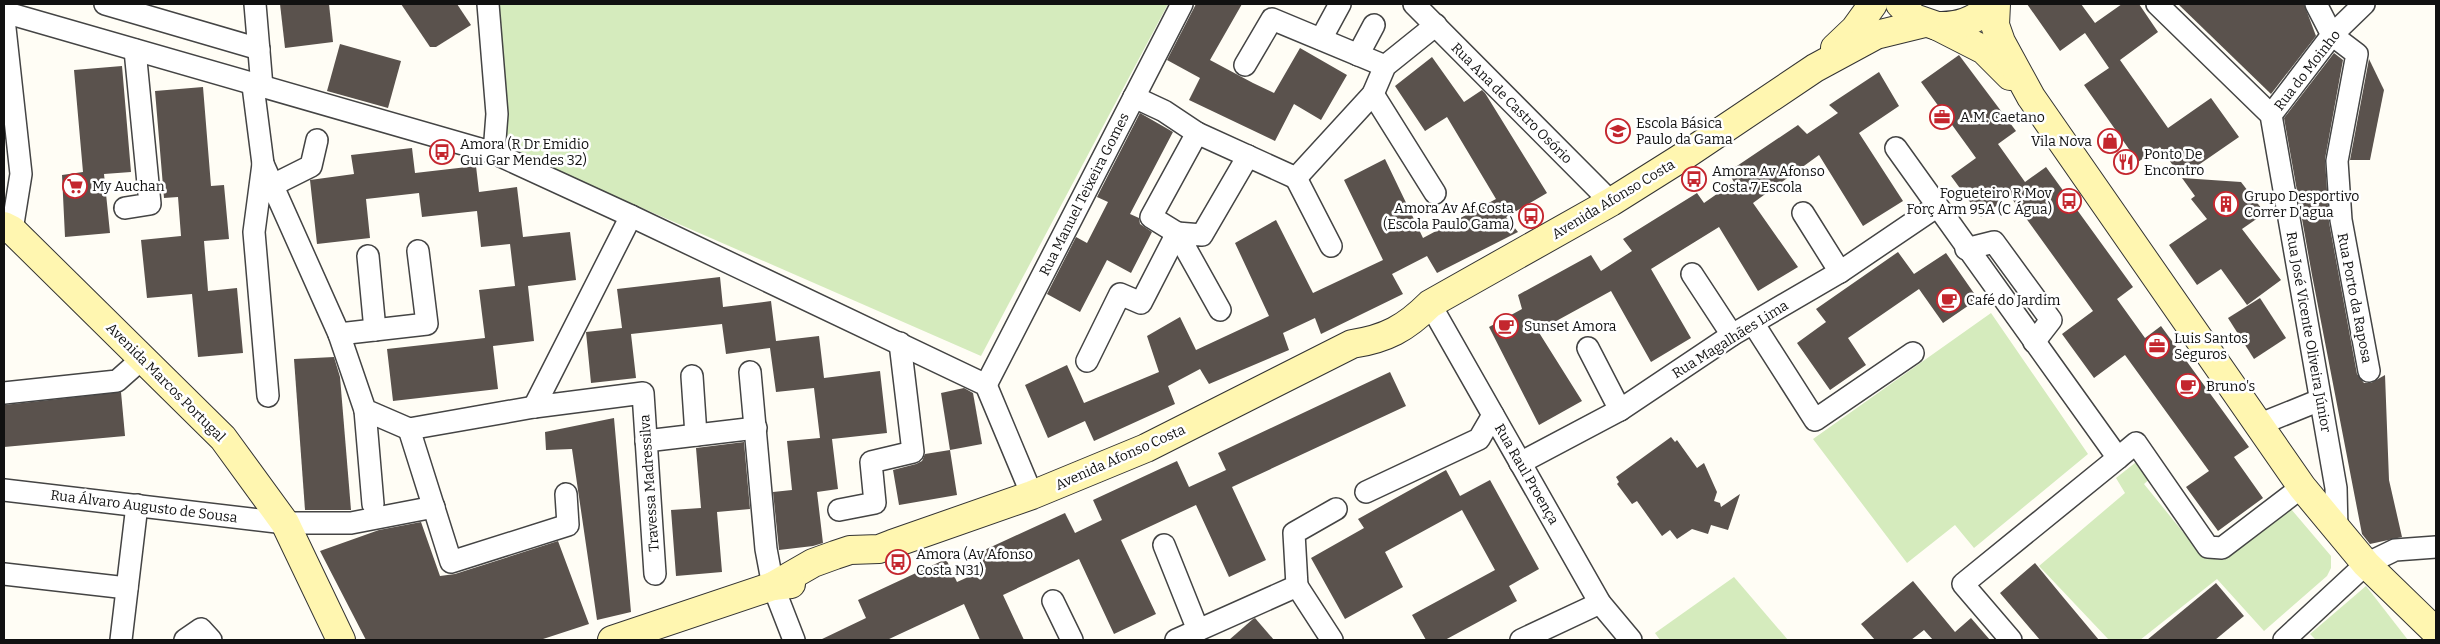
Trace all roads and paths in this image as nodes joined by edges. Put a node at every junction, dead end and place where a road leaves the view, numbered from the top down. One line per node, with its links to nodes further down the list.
1 (8, 4): 15 (street)
2 (104, 4): 22 (street)
3 (255, 4): 22 (street)
4 (488, 4): 36 (street)
5 (1182, 4): 30 (street, Rua Manuel Teixeira Gomes)
6 (1340, 4): 21 (street)
7 (1414, 4): 19 (street, Rua Ana de Castro Osório)
8 (1873, 4): 27 (main road)
9 (1900, 4): 17 (main road)
10 (1991, 4): 17 (main road)
11 (1996, 4): 31 (main road)
12 (2157, 4): 32 (street)
13 (2316, 4): 20 (street, Rua Porto da Raposa)
14 (2364, 4): 20 (street, Rua do Moinho)
15 (4, 11): 23 (street)
16 (4, 19): 47 (street)
17 (1931, 24): 27 (main road); 31 (main road)
18 (1374, 25): 24 (street)
19 (1436, 25): 26 (street); 42 (street, Rua Ana de Castro Osório)
20 (2332, 36): 32 (street, Rua do Moinho); 65 (street, Rua Porto da Raposa)
21 (1321, 39): 24 (street); 25 (street)
22 (259, 49): 28 (street)
23 (135, 50): 28 (street); 44 (street)
24 (1358, 55): 26 (street)
25 (1245, 65)
26 (1385, 66): 29 (street)
27 (1815, 68): 42 (main road, Avenida Afonso Costa)
28 (257, 86): 36 (street); 38 (street)
29 (1373, 94): 39 (street); 41 (street)
30 (1134, 97): 33 (street); 68 (street, Rua Manuel Teixeira Gomes)
31 (2030, 97): 76 (main road)
32 (2271, 115): 71 (street, Rua José Vicente Oliveira Júnior)
33 (1197, 133): 37 (street); 48 (street)
34 (317, 140): 40 (street)
35 (1896, 148): 43 (street)
36 (494, 153): 46 (street)
37 (1248, 156): 39 (street); 48 (street)
38 (263, 164): 40 (street); 70 (street)
39 (1296, 178): 49 (street)
40 (273, 185): 58 (street)
41 (1435, 193)
42 (1611, 202): 54 (main road, Avenida Afonso Costa)
43 (1936, 207): 52 (street, Rua Magalhães Lima); 81 (street)
44 (125, 208)
45 (1803, 213): 52 (street)
46 (631, 216): 60 (street); 72 (street)
47 (8, 228): 63 (main road, Avenida Marcos Portugal)
48 (1177, 234): 55 (street); 64 (street)
49 (1331, 246)
50 (418, 251): 57 (street)
51 (368, 256): 57 (street)
52 (1840, 272): 56 (street, Rua Magalhães Lima)
53 (1692, 274): 59 (street)
54 (1430, 304): 75 (street, Rua Raul Proença); 87 (main road, Avenida Afonso Costa)
55 (1220, 310)
56 (1753, 323): 59 (street, Rua Magalhães Lima); 62 (street)
57 (375, 330): 58 (street)
58 (339, 334): 73 (street)
59 (1732, 335): 74 (street, Rua Magalhães Lima)
60 (900, 343): 68 (street); 92 (street)
61 (1588, 348): 74 (street)
62 (1913, 353)
63 (143, 358): 69 (street); 93 (main road, Avenida Marcos Portugal)
64 (1087, 361)
65 (2369, 371)
66 (750, 372): 77 (street)
67 (692, 376): 79 (street)
68 (986, 385): 87 (street)
69 (4, 393)
70 (268, 396)
71 (2320, 400): 76 (street); 94 (street, Rua José Vicente Oliveira Júnior)
72 (534, 408): 78 (street); 80 (street, Travessa Madressilva)
73 (365, 410): 78 (street); 88 (street)
74 (1620, 410): 82 (street, Rua Magalhães Lima)
75 (1493, 415): 82 (street, Rua Raul Proença); 85 (street)
76 (2258, 425): 83 (main road)
77 (756, 428): 79 (street); 100 (street)
78 (409, 429): 90 (street)
79 (696, 435): 80 (street)
80 (646, 441): 99 (street, Travessa Madressilva)
81 (2118, 458): 83 (street); 119 (street)
82 (1520, 463): 104 (street, Rua Raul Proença)
83 (2302, 487): 94 (main road)
84 (4, 490): 89 (street, Rua Álvaro Augusto de Sousa)
85 (1366, 492)
86 (566, 494): 90 (street)
87 (1032, 495): 100 (main road, Avenida Afonso Costa)
88 (373, 504)
89 (137, 506): 93 (street, Rua Álvaro Augusto de Sousa); 102 (street)
90 (434, 506): 93 (street, Rua Álvaro Augusto de Sousa)
91 (1336, 509): 101 (street)
92 (839, 510)
93 (285, 523): 107 (main road, Avenida Marcos Portugal)
94 (2337, 530): 97 (main road)
95 (1164, 545): 105 (street)
96 (2436, 547): 97 (street)
97 (2366, 564): 106 (main road); 108 (street)
98 (4, 574): 102 (street)
99 (655, 574)
100 (773, 586): 112 (main road, Avenida Afonso Costa); 113 (street)
101 (1297, 586): 105 (street); 116 (street)
102 (127, 588): 109 (street)
103 (1054, 601): 114 (street)
104 (1600, 603): 117 (street); 118 (street, Rua Raul Proença)
105 (1198, 630): 115 (street)
106 (2436, 632)
107 (335, 638)
108 (2291, 638)
109 (121, 640)
110 (185, 640): 111 (street)
111 (211, 640)
112 (612, 640)
113 (794, 640)
114 (1072, 640)
115 (1176, 640)
116 (1332, 640)
117 (1521, 640)
118 (1631, 640)
119 (2011, 640)

